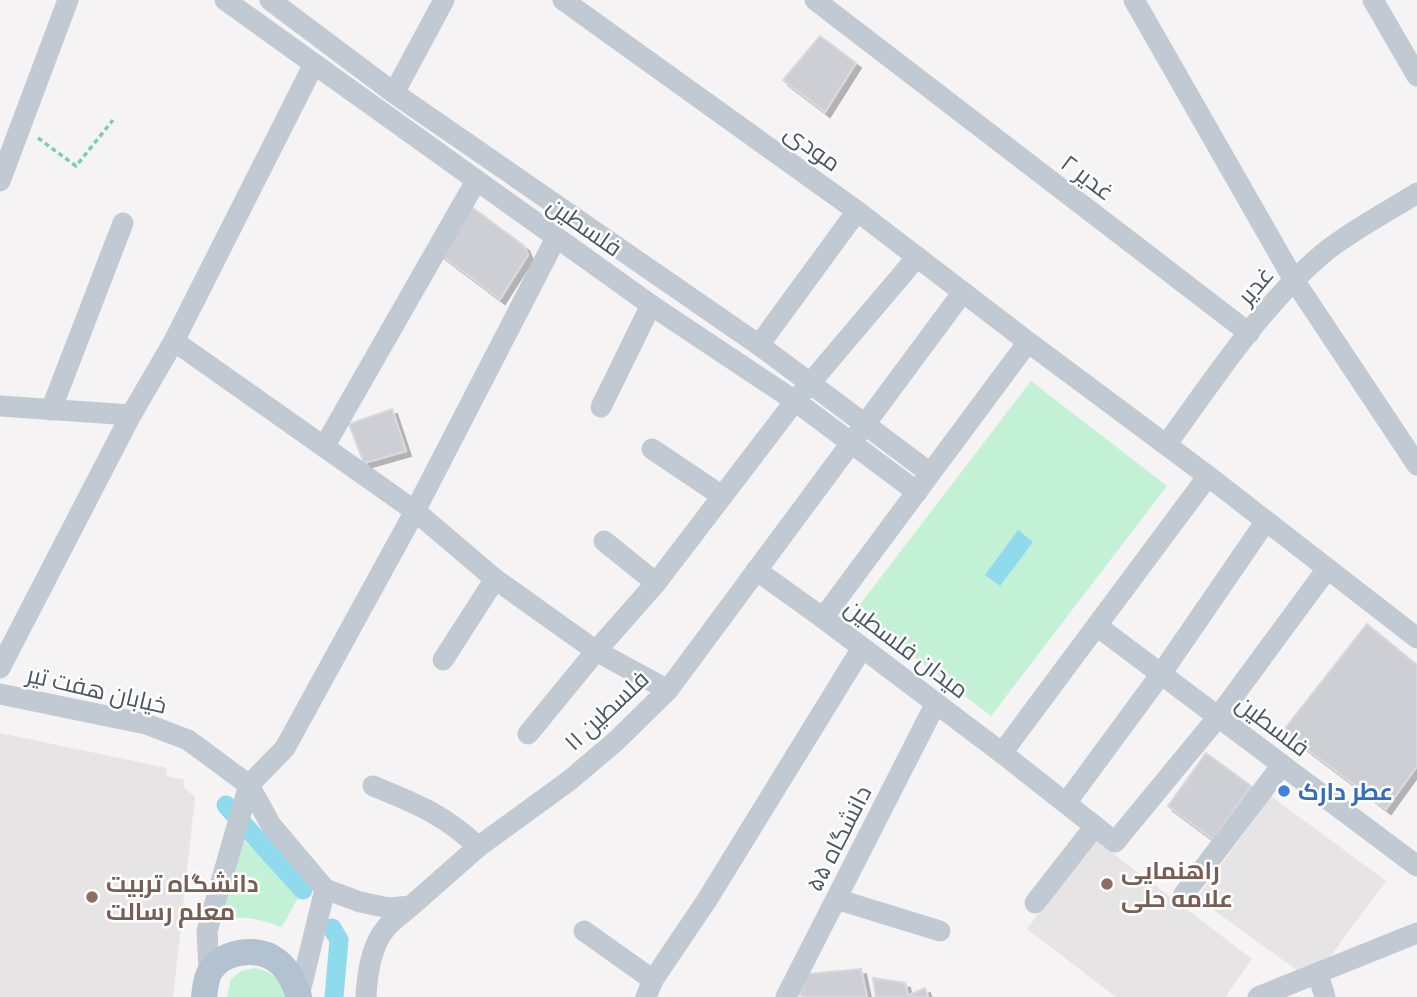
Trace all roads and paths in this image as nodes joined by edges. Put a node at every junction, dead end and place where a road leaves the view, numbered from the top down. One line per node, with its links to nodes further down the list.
1 (68, 0): 13 (street)
2 (225, 0): 9 (street, فلسطین)
3 (270, 0): 11 (street, فلسطین)
4 (444, 0): 11 (street)
5 (563, 0): 17 (street, مودی)
6 (815, 0): 24 (street, غدیر ۲)
7 (1134, 0): 21 (street)
8 (1373, 0): 10 (street)
9 (314, 64): 15 (street, فلسطین); 25 (street)
10 (1417, 76)
11 (394, 93): 27 (street, فلسطین)
12 (113, 120): 13 (path)
13 (20, 125): 14 (street)
14 (0, 181)
15 (476, 181): 19 (street, فلسطین); 37 (street)
16 (1417, 193): 21 (street, غدیر)
17 (857, 211): 20 (street, مودی); 27 (street)
18 (122, 223): 32 (street)
19 (556, 238): 23 (street, فلسطین); 44 (street)
20 (917, 257): 22 (street, مودی); 28 (street)
21 (1294, 280): 24 (street, غدیر); 39 (street)
22 (963, 292): 26 (street, مودی); 34 (street, فلسطین ۱۱)
23 (651, 305): 29 (street, فلسطین); 31 (street)
24 (1249, 332): 36 (street, غدیر)
25 (174, 341): 33 (street); 37 (street)
26 (1028, 342): 36 (street); 40 (street, میدان فلسطین)
27 (759, 345): 28 (street, فلسطین)
28 (810, 384): 29 (street); 34 (street, فلسطین)
29 (795, 401): 35 (street, فلسطین); 43 (street)
30 (0, 406): 32 (street)
31 (601, 407)
32 (51, 410): 33 (street)
33 (131, 415): 57 (street)
34 (864, 424): 35 (street, فلسطین ۱۱); 40 (street, فلسطین)
35 (850, 442): 42 (street, فلسطین); 48 (street, فلسطین ۱۱)
36 (1166, 445): 41 (street)
37 (324, 447): 44 (street)
38 (652, 449): 43 (street)
39 (1417, 465)
40 (930, 473): 42 (street, میدان فلسطین)
41 (1208, 476): 45 (street); 52 (street)
42 (916, 492): 51 (street, میدان فلسطین)
43 (722, 496): 50 (street)
44 (415, 510): 49 (street); 66 (street)
45 (1266, 521): 47 (street); 58 (street)
46 (604, 541): 50 (street)
47 (1328, 569): 53 (street); 62 (street)
48 (756, 570): 51 (street); 59 (street, فلسطین ۱۱)
49 (495, 579): 55 (street); 56 (street)
50 (656, 583): 55 (street)
51 (823, 618): 54 (street, میدان فلسطین)
52 (1097, 626): 58 (street, فلسطین); 64 (street)
53 (1417, 638)
54 (862, 648): 61 (street, میدان فلسطین); 82 (street)
55 (596, 651): 59 (street); 63 (street)
56 (443, 660)
57 (0, 668)
58 (1161, 674): 62 (street, فلسطین); 68 (street)
59 (668, 690): 70 (street, فلسطین ۱۱)
60 (0, 694): 66 (street, خیابان هفت تیر)
61 (936, 703): 64 (street, میدان فلسطین); 74 (street, دانشگاه ۵۵)
62 (1218, 717): 65 (street, فلسطین); 69 (street, میدان فلسطین)
63 (528, 734)
64 (1002, 753): 68 (street, میدان فلسطین)
65 (1282, 765): 71 (street, فلسطین); 73 (street)
66 (250, 785): 72 (street); 81 (street)
67 (373, 786): 70 (street)
68 (1066, 803): 69 (street, میدان فلسطین)
69 (1095, 826): 75 (street)
70 (478, 847): 76 (street, فلسطین ۱۱)
71 (1417, 866)
72 (326, 889): 76 (street); 83 (street)
73 (1184, 894)
74 (836, 900): 78 (street); 85 (street, دانشگاه ۵۵)
75 (1035, 903)
76 (411, 906): 84 (street, فلسطین ۱۱)
77 (584, 931): 82 (street)
78 (940, 931)
79 (1417, 933): 80 (street)
80 (1318, 974): 86 (street); 87 (street)
81 (206, 984): 83 (main road)
82 (649, 988)
83 (299, 997)
84 (366, 997)
85 (786, 997)
86 (1258, 997)
87 (1325, 997)

